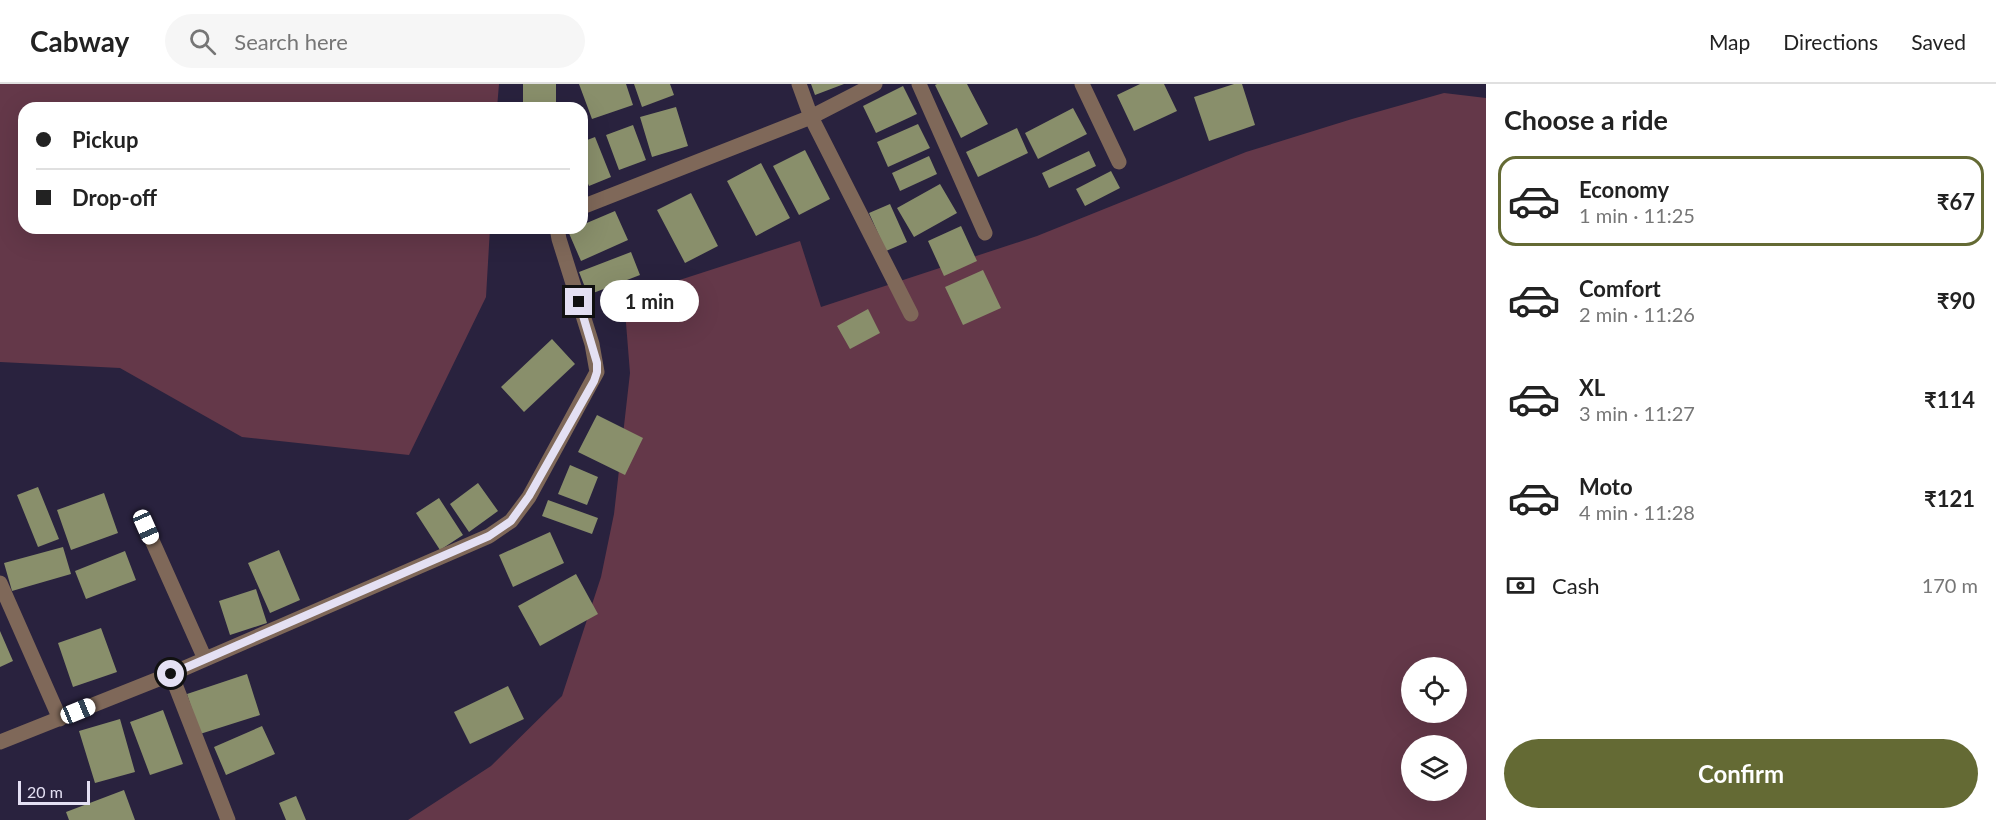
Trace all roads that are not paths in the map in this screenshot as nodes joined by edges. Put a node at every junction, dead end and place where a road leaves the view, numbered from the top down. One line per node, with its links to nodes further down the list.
1 (799, 84): 5 (street)
2 (875, 84): 5 (street)
3 (919, 84): 8 (street)
4 (1082, 84): 6 (street)
5 (811, 117): 7 (street); 10 (street)
6 (1119, 162)
7 (588, 205)
8 (985, 233)
9 (558, 234): 13 (street)
10 (911, 314)
11 (146, 527): 13 (street)
12 (0, 583): 15 (street)
13 (205, 659): 14 (street)
14 (171, 674): 15 (street); 17 (street)
15 (60, 719): 16 (street)
16 (0, 742)
17 (228, 820)

